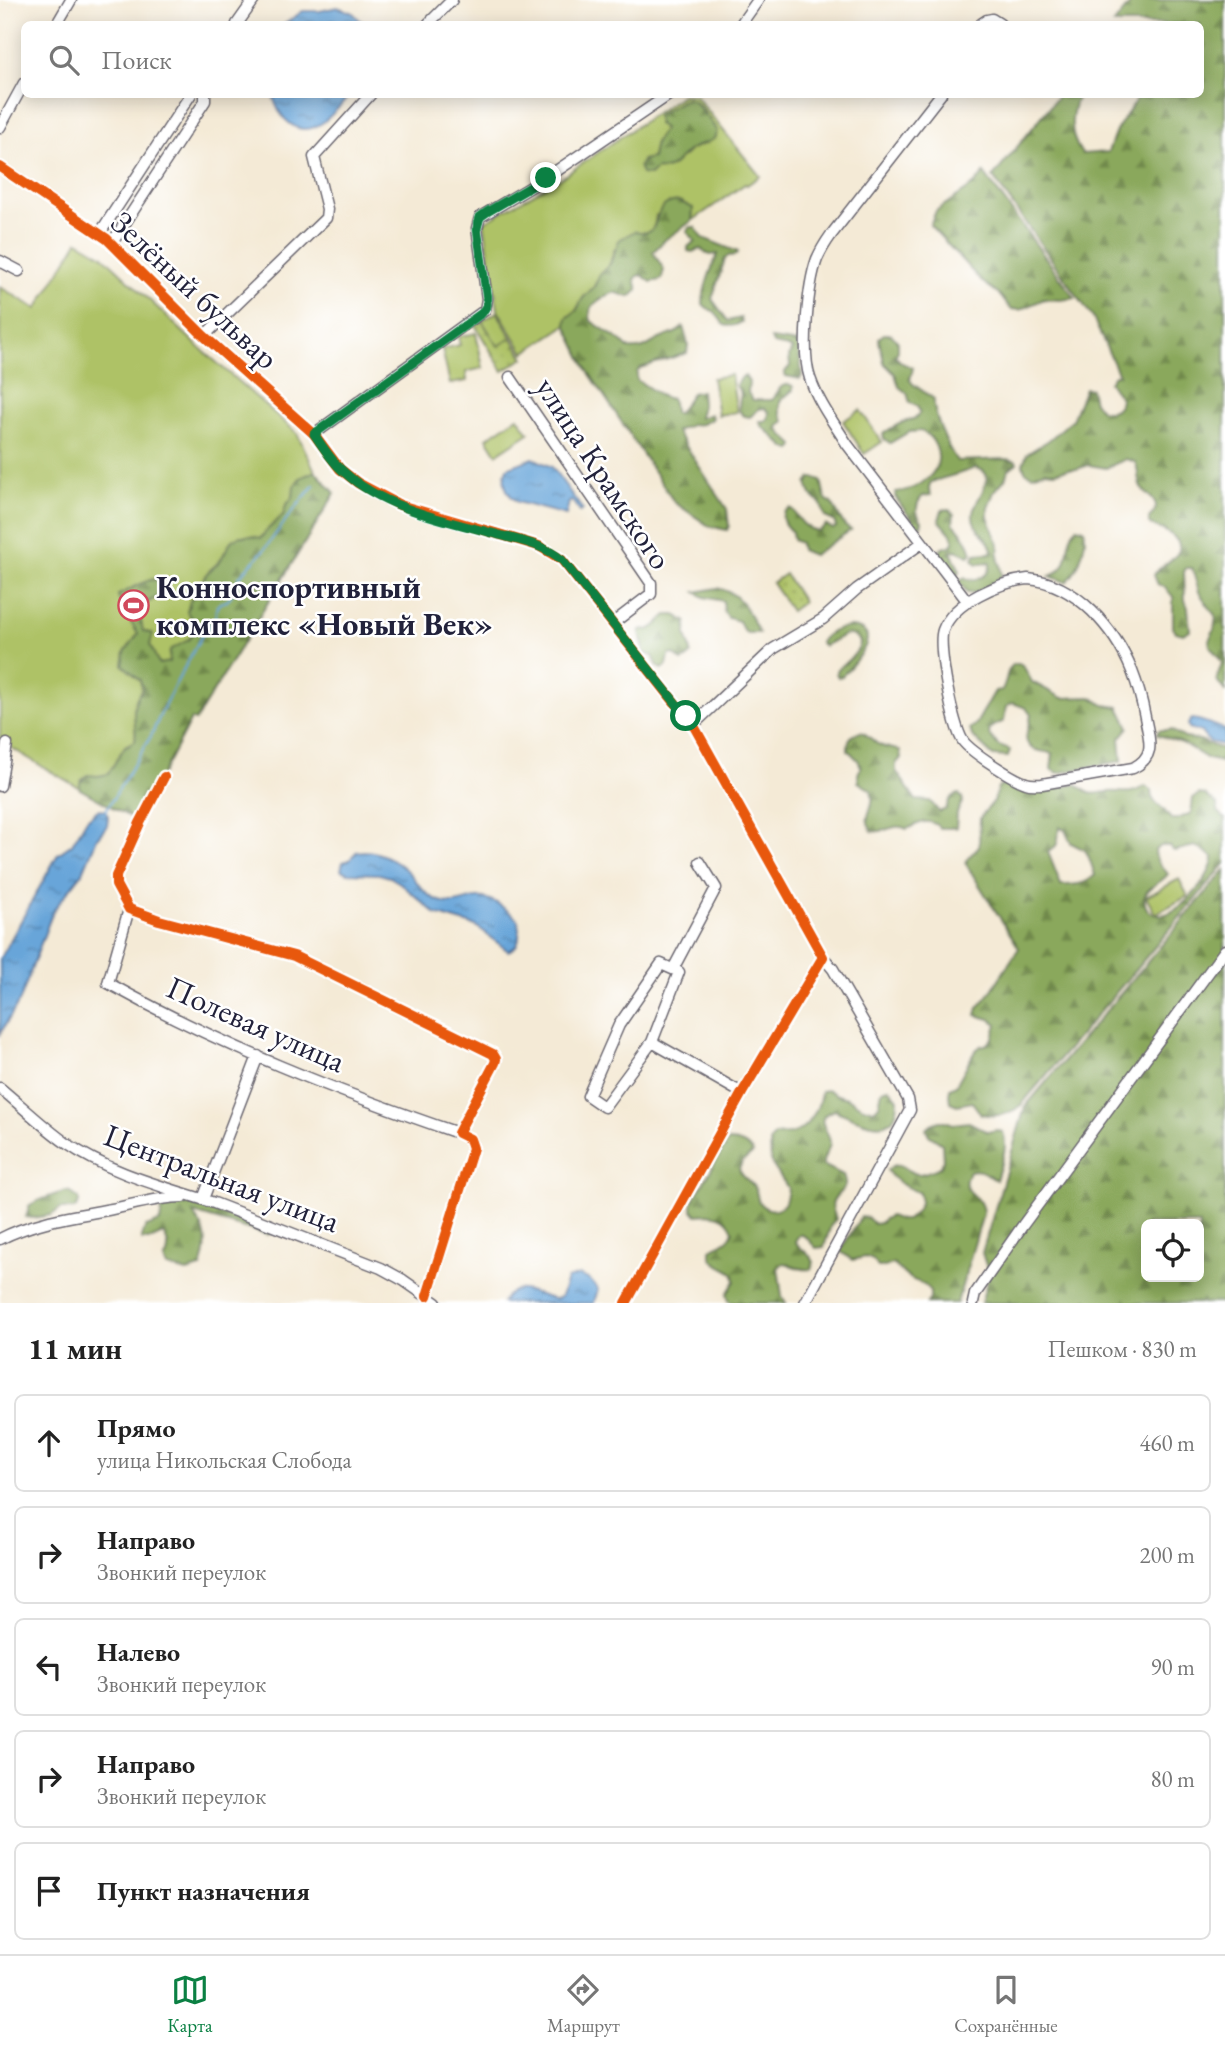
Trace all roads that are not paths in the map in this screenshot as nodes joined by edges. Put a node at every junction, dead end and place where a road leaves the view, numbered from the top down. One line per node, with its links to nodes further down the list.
1 (71, 0): 5 (street)
2 (254, 0): 6 (street)
3 (452, 0): 7 (street)
4 (758, 0): 8 (street)
5 (59, 21)
6 (239, 21)
7 (431, 21)
8 (743, 21)
9 (21, 88): 15 (street)
10 (188, 98): 17 (street)
11 (205, 98): 18 (street)
12 (367, 98): 21 (street)
13 (664, 98): 23 (street)
14 (938, 98): 24 (street)
15 (0, 127)
16 (0, 167): 17 (street, Зелёный бульвар)
17 (100, 233): 18 (street, Зелёный бульвар)
18 (112, 243): 21 (street, Зелёный бульвар)
19 (0, 261): 20 (street)
20 (19, 271)
21 (204, 336): 23 (street, Зелёный бульвар)
22 (510, 377): 26 (street, улица Крамского)
23 (314, 434): 26 (street, Зелёный бульвар)
24 (922, 544): 25 (street); 27 (street)
25 (968, 602): 25 (street)
26 (613, 623): 27 (street, Зелёный бульвар)
27 (693, 724): 34 (street, Зелёный бульвар)
28 (7, 744): 30 (street)
29 (164, 777): 32 (street)
30 (0, 786)
31 (701, 862): 35 (street)
32 (129, 909): 37 (street, Полевая улица); 40 (street)
33 (1225, 950): 47 (street)
34 (823, 957): 39 (street); 46 (street, Зелёный бульвар)
35 (673, 969): 36 (street); 36 (street)
36 (653, 1042): 39 (street)
37 (258, 1056): 40 (street, Полевая улица); 42 (street)
38 (0, 1088): 41 (street, Центральная улица)
39 (742, 1093): 45 (street)
40 (458, 1133): 44 (street)
41 (191, 1197): 42 (street, Центральная улица); 43 (street)
42 (203, 1199): 44 (street, Центральная улица)
43 (0, 1239)
44 (431, 1300)
45 (626, 1303)
46 (805, 1303)
47 (973, 1303)

